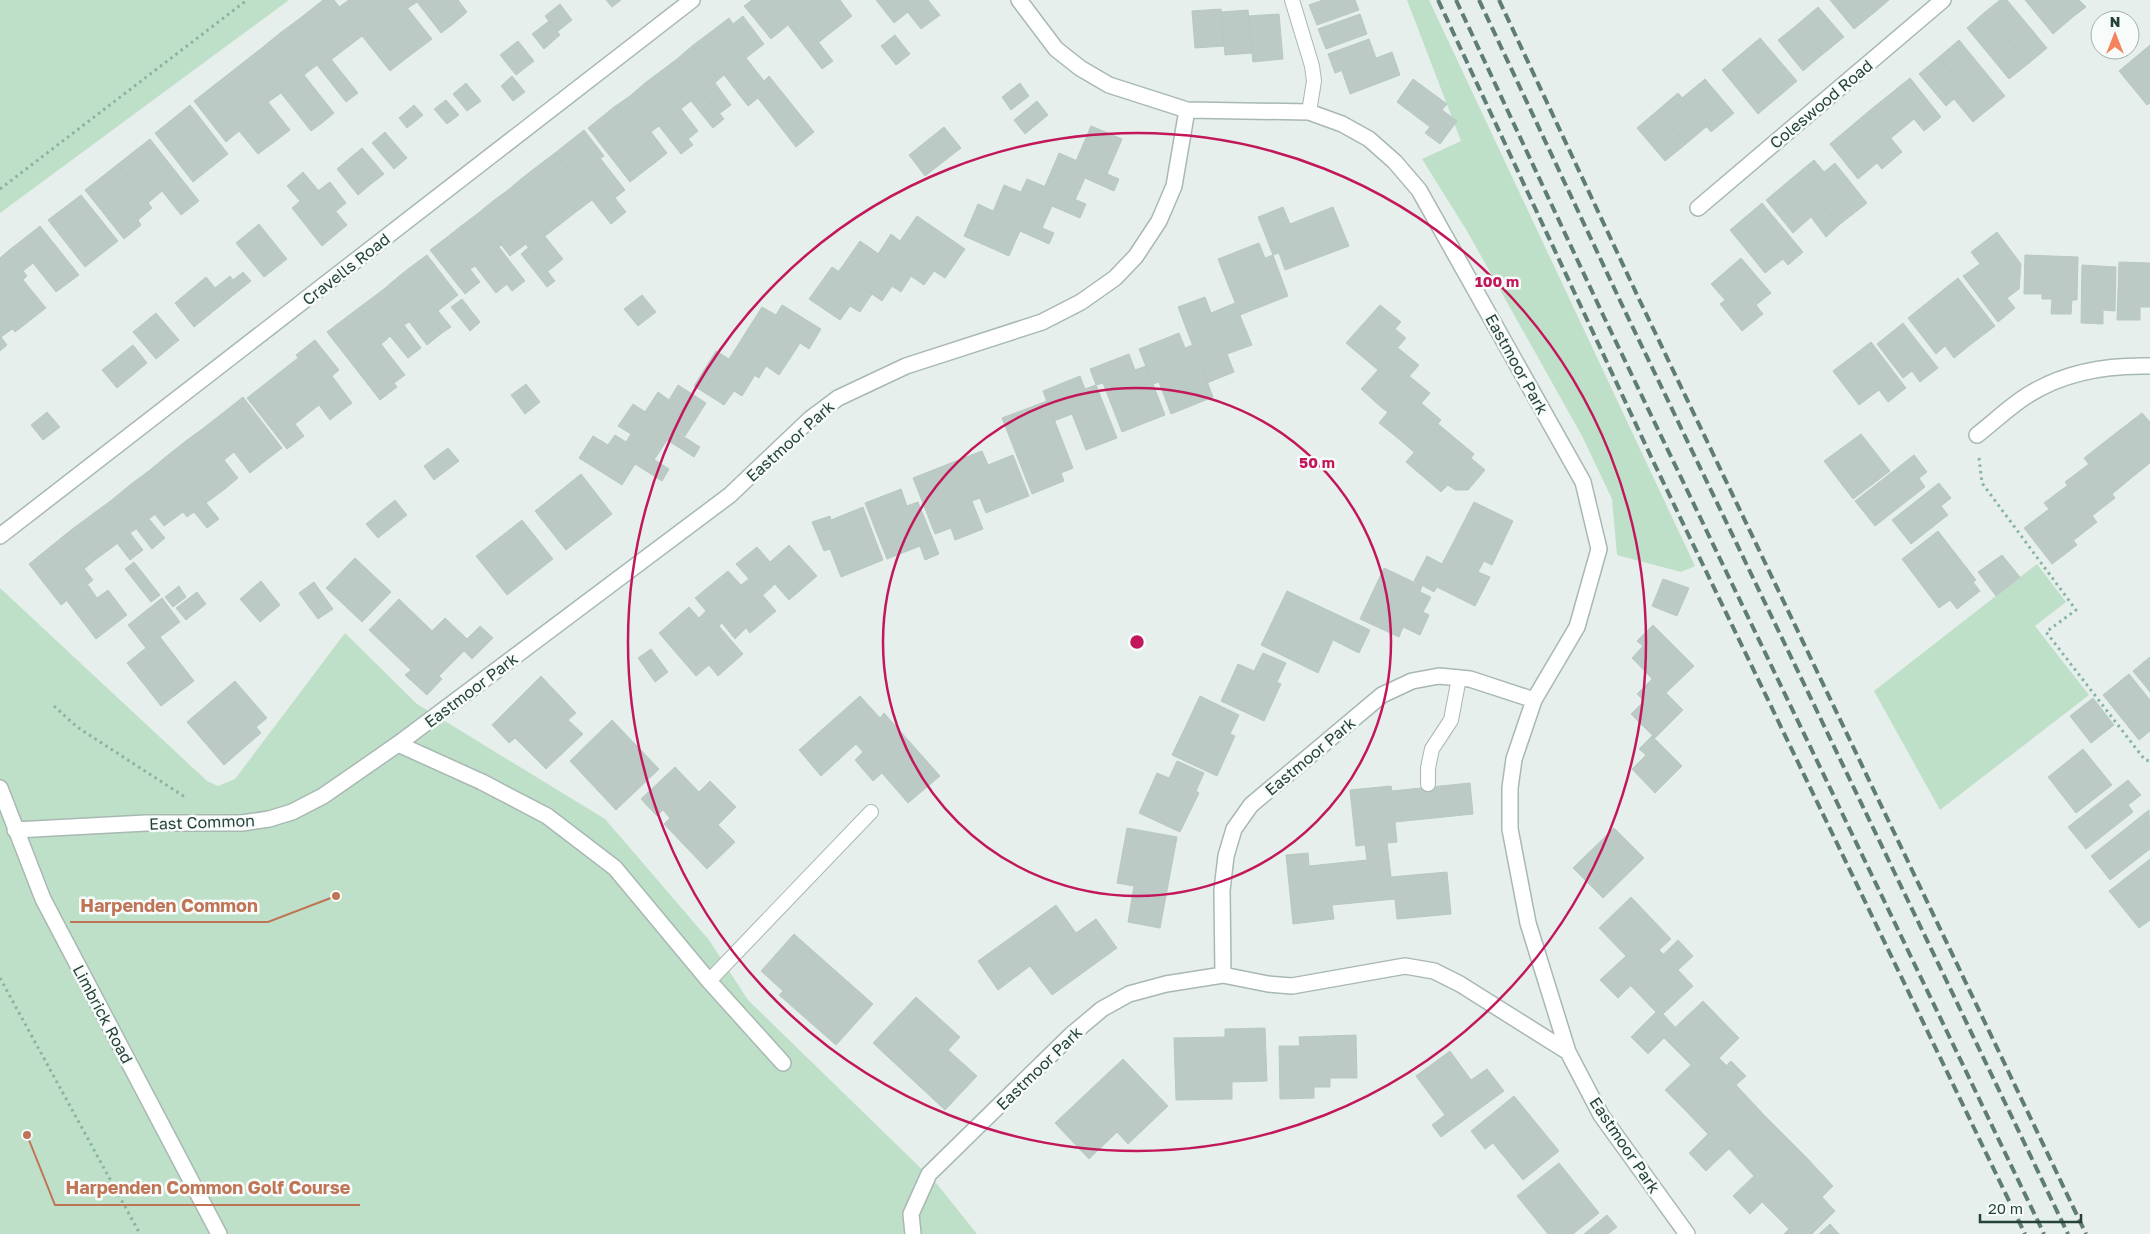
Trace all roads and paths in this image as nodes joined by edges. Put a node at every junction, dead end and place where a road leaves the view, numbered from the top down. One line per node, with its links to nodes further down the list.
1 (247, 0): 8 (path)
2 (692, 0): 12 (street, Cravells Road)
3 (1019, 0): 6 (street, Eastmoor Park)
4 (1292, 0): 7 (lane)
5 (1943, 0): 9 (street, Coleswood Road)
6 (1187, 110): 7 (street, Eastmoor Park); 16 (street, Eastmoor Park)
7 (1309, 112): 14 (street, Eastmoor Park)
8 (0, 189)
9 (1698, 208)
10 (2150, 366): 11 (street)
11 (1977, 435): 17 (path)
12 (0, 536)
13 (1459, 678): 14 (street, Eastmoor Park); 18 (lane); 23 (street, Eastmoor Park)
14 (1534, 700): 26 (street, Eastmoor Park)
15 (54, 706): 21 (path)
16 (398, 744): 21 (street, East Common); 25 (street)
17 (2150, 761)
18 (1428, 784)
19 (0, 788): 22 (street, Limbrick Road)
20 (871, 812): 25 (lane)
21 (217, 823): 22 (street, East Common)
22 (15, 830): 29 (street, Limbrick Road)
23 (1223, 975): 26 (street, Eastmoor Park); 30 (street, Eastmoor Park)
24 (0, 978): 28 (path)
25 (709, 980): 27 (street)
26 (1568, 1052): 31 (street, Eastmoor Park)
27 (783, 1063)
28 (140, 1234)
29 (219, 1234)
30 (913, 1234)
31 (1687, 1234)

